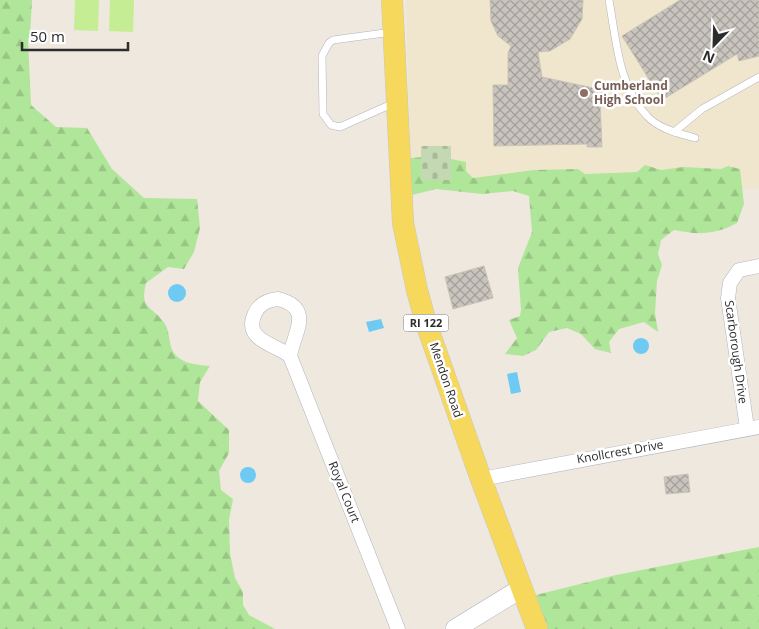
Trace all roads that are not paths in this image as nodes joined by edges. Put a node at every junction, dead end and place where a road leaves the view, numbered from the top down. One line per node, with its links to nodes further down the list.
1 (392, 0): 3 (main road, Mendon Road / RI 122)
2 (609, 0): 6 (lane)
3 (393, 32): 5 (main road, Mendon Road / RI 122); 5 (lane)
4 (759, 77): 6 (lane)
5 (396, 102): 11 (main road, Mendon Road / RI 122)
6 (674, 132): 7 (lane)
7 (695, 138)
8 (759, 266): 10 (street, Scarborough Drive)
9 (290, 356): 13 (street, Royal Court)
10 (753, 428): 11 (street, Knollcrest Drive)
11 (481, 479): 12 (main road, Mendon Road / RI 122)
12 (522, 588): 14 (street); 15 (main road, Mendon Road / RI 122)
13 (398, 629)
14 (455, 629)
15 (537, 629)

